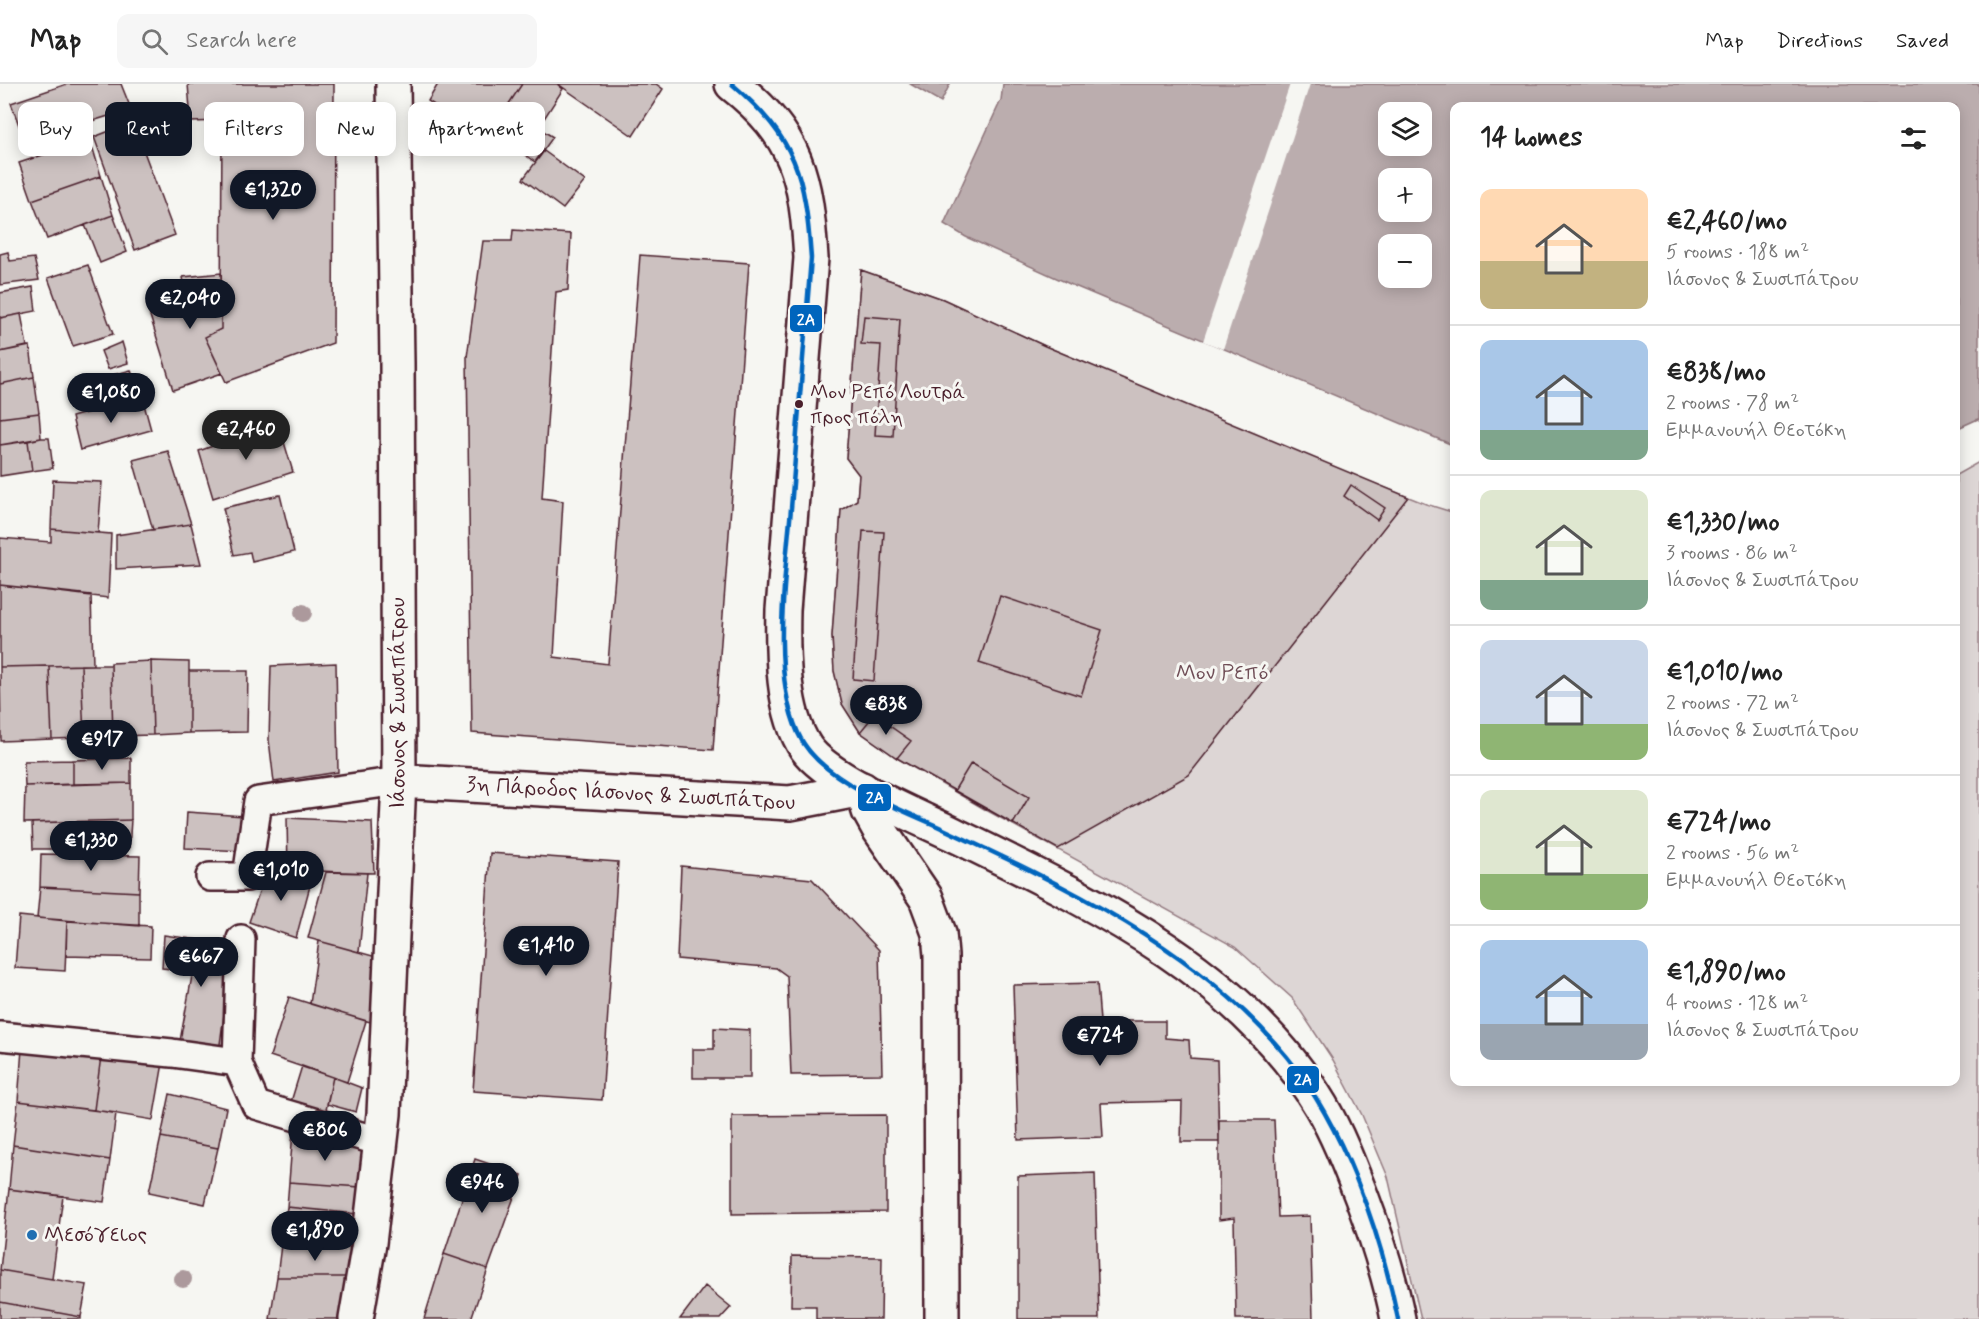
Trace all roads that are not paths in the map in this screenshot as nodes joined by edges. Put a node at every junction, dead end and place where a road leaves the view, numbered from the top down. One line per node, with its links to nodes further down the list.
1 (393, 84): 3 (street, Ιάσονος & Σωσιπάτρου)
2 (732, 84): 4 (street)
3 (399, 781): 4 (street, 3η Πάροδος Ιάσονος & Σωσιπάτρου); 5 (lane); 9 (street, Ιάσονος & Σωσιπάτρου)
4 (862, 789): 11 (street); 12 (street)
5 (210, 877)
6 (241, 939): 8 (lane)
7 (0, 1036): 8 (lane)
8 (237, 1062): 9 (lane)
9 (381, 1142): 10 (street, Ιάσονος & Σωσιπάτρου)
10 (356, 1319)
11 (942, 1319)
12 (1398, 1319)

